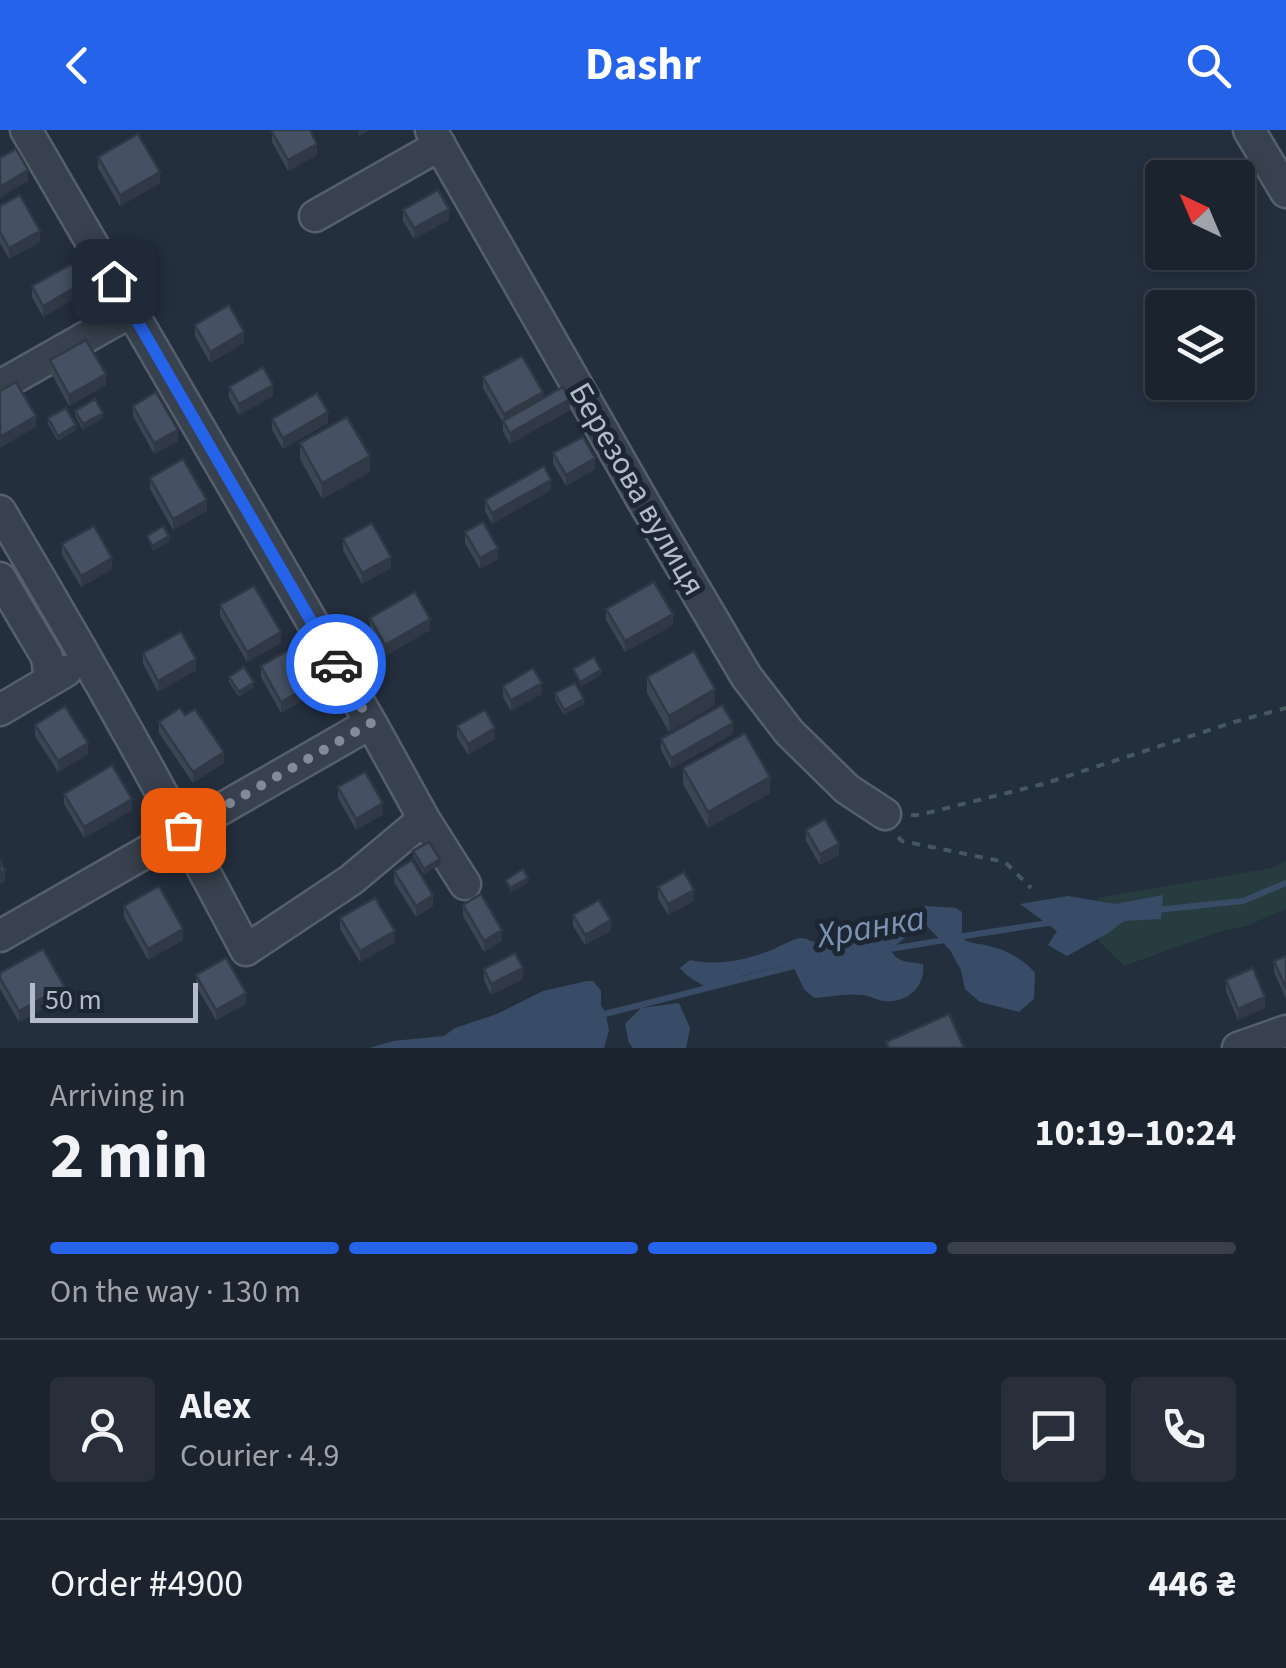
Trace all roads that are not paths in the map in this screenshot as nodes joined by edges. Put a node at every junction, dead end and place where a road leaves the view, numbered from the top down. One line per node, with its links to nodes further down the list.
1 (26, 130): 6 (street)
2 (1249, 130): 4 (street)
3 (435, 138): 5 (street); 14 (street, Березова вулиця)
4 (1286, 192)
5 (315, 216)
6 (132, 311): 7 (street); 13 (street)
7 (0, 386)
8 (0, 511): 10 (street)
9 (0, 578): 11 (street)
10 (88, 658): 11 (street); 16 (street)
11 (50, 680): 12 (street)
12 (0, 710)
13 (371, 723): 15 (street); 16 (street)
14 (885, 814)
15 (424, 819): 16 (street); 17 (street)
16 (183, 830): 18 (street)
17 (465, 884)
18 (0, 936)
19 (1286, 1031): 20 (street)
20 (1238, 1048)

